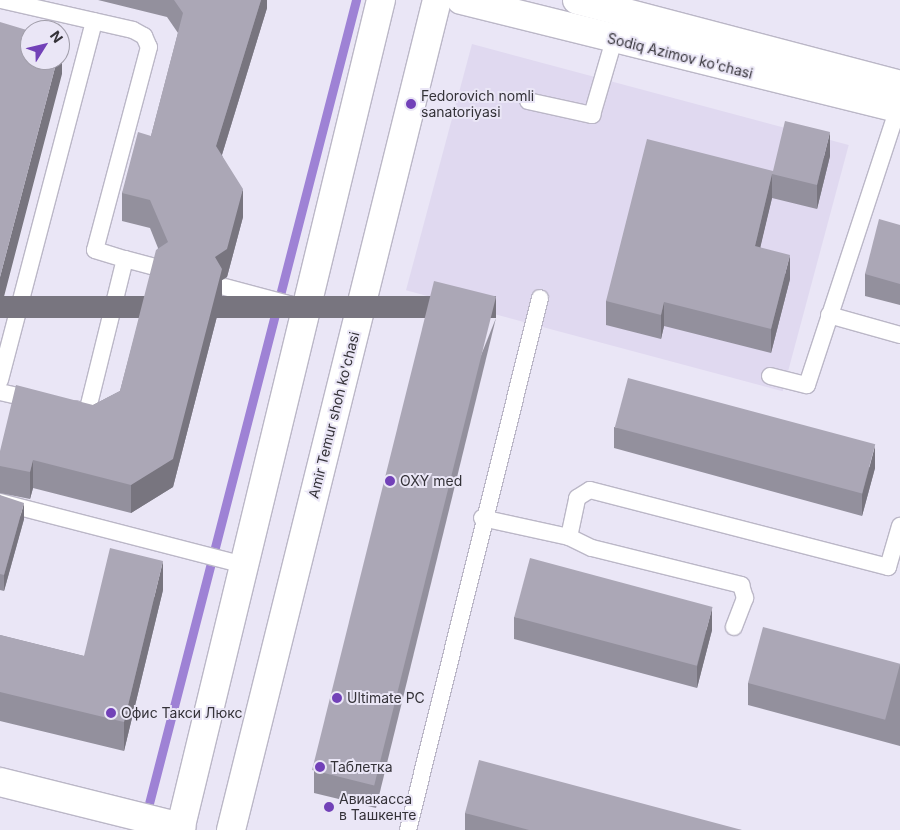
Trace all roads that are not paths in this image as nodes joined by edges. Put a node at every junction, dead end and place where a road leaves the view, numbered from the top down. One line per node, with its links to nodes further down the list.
1 (1, 0): 6 (lane)
2 (381, 0): 14 (main road)
3 (437, 0): 29 (main road, Amir Temur shoh ko'chasi)
4 (461, 0): 7 (main road, Sodiq Azimov ko'chasi)
5 (577, 0): 9 (main road, Sodiq Azimov ko'chasi)
6 (94, 22): 10 (lane); 18 (lane)
7 (614, 40): 8 (lane); 9 (main road, Sodiq Azimov ko'chasi)
8 (528, 100)
9 (899, 101): 15 (lane)
10 (125, 259): 11 (lane); 19 (lane)
11 (158, 268)
12 (225, 287): 14 (lane)
13 (540, 298): 21 (lane)
14 (298, 306): 24 (main road)
15 (829, 315): 16 (lane); 17 (lane)
16 (900, 335)
17 (770, 376)
18 (0, 380)
19 (0, 392)
20 (0, 502): 24 (lane)
21 (482, 518): 23 (lane); 30 (lane)
22 (900, 526): 25 (lane)
23 (569, 537): 25 (lane); 26 (lane)
24 (234, 563): 28 (main road)
25 (894, 568)
26 (734, 627)
27 (0, 782): 28 (main road)
28 (184, 829)
29 (231, 830)
30 (408, 830)

